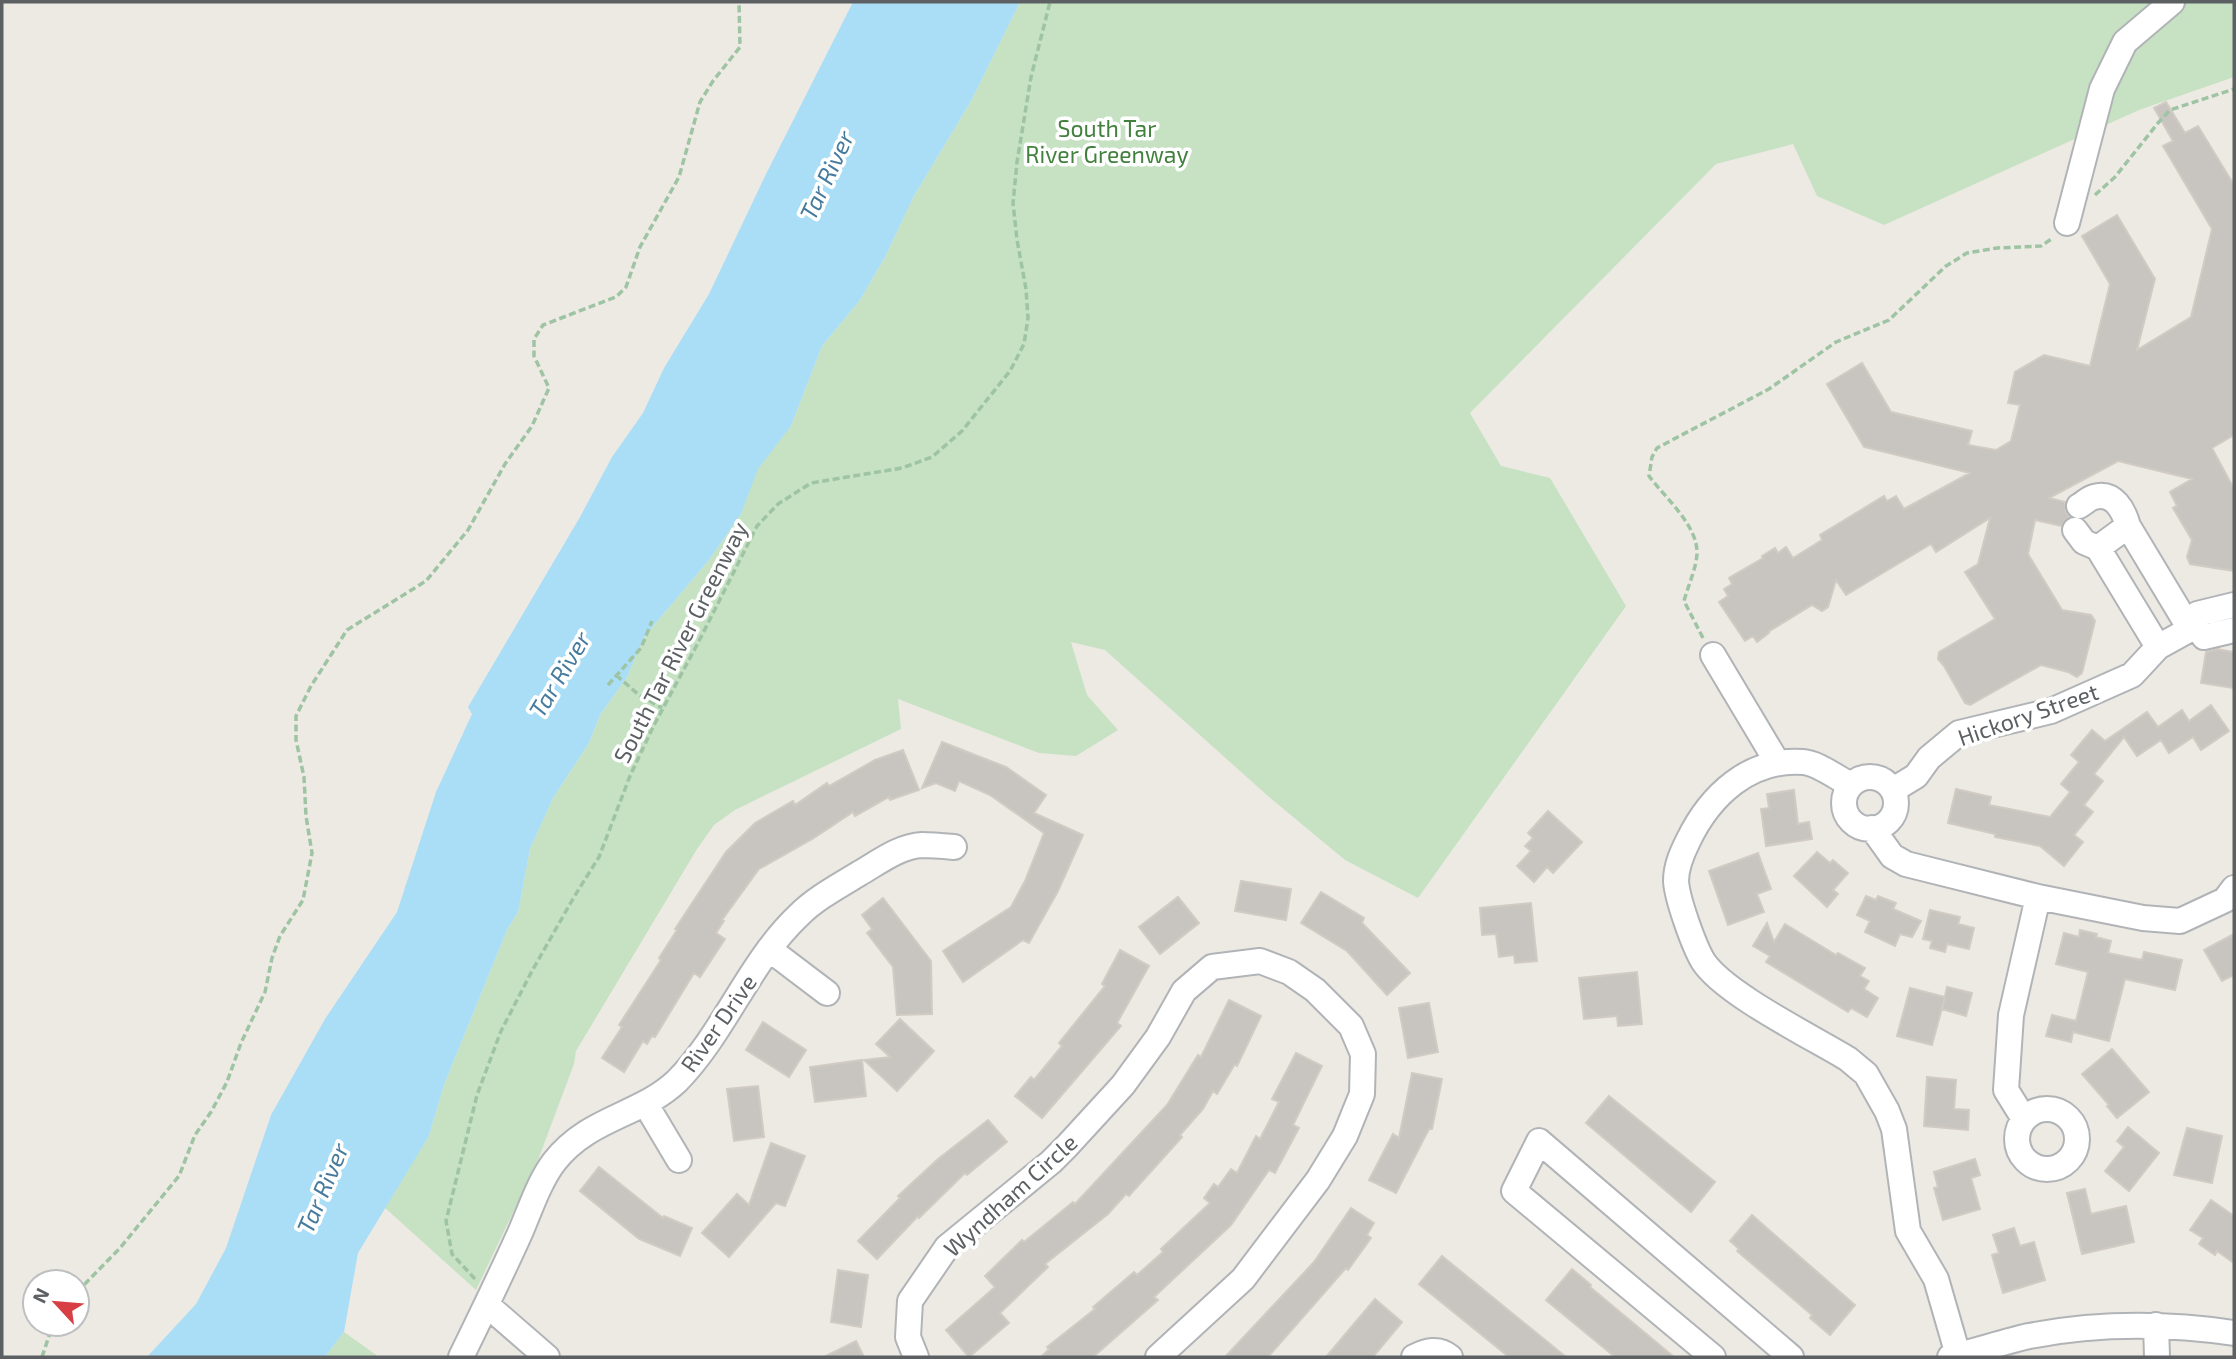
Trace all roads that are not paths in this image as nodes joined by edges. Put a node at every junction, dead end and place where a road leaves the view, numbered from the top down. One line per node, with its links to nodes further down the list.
1 (2172, 2): 2 (street)
2 (2067, 223)
3 (2128, 526): 4 (street); 4 (street); 6 (street)
4 (2098, 548): 8 (street)
5 (2234, 604): 6 (street, Hickory Street)
6 (2193, 627): 7 (street); 8 (street, Hickory Street)
7 (2234, 630)
8 (2158, 647): 12 (street, Hickory Street)
9 (1713, 655): 10 (street)
10 (1777, 762): 11 (street); 25 (street)
11 (1851, 785): 12 (street); 13 (street)
12 (1894, 790): 13 (street)
13 (1872, 828): 16 (street)
14 (954, 847): 17 (street, River Drive)
15 (2234, 888): 16 (street)
16 (2038, 897): 20 (street)
17 (769, 949): 18 (street); 19 (street, River Drive)
18 (827, 993)
19 (645, 1104): 21 (street); 22 (street, River Drive)
20 (2024, 1119)
21 (679, 1160)
22 (483, 1295): 26 (street, River Drive); 27 (street)
23 (2156, 1325): 24 (street); 25 (street); 34 (street)
24 (2234, 1334)
25 (1954, 1356)
26 (461, 1357)
27 (547, 1357)
28 (916, 1357): 29 (street, Wyndham Circle)
29 (1158, 1357)
30 (1414, 1357): 31 (street)
31 (1450, 1357)
32 (1713, 1357): 33 (street)
33 (1791, 1357)
34 (2157, 1357)

